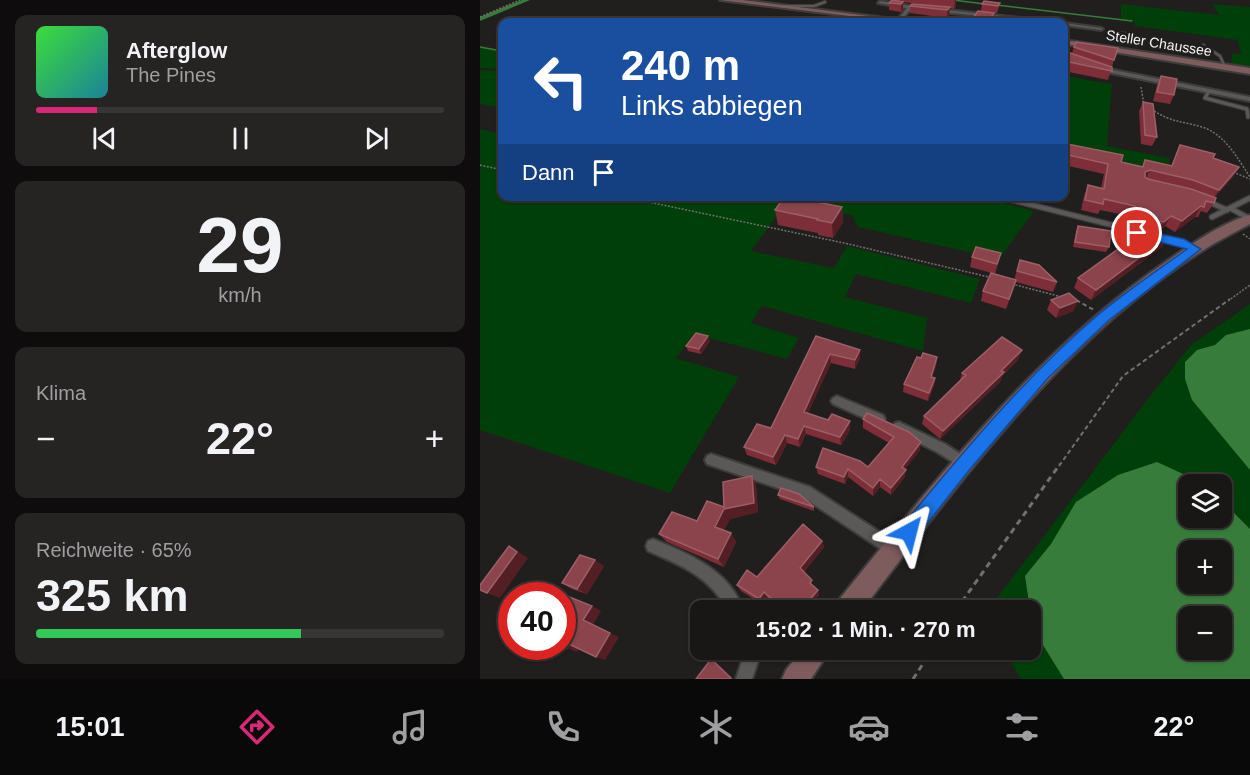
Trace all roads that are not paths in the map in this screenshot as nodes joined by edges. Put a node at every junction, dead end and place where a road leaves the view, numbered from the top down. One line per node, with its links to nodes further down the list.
1 (724, 0): 4 (street)
2 (825, 2): 4 (lane)
3 (880, 2): 5 (street)
4 (778, 6): 6 (street)
5 (910, 7): 7 (street); 8 (street)
6 (875, 18)
7 (901, 18)
8 (995, 18)
9 (1068, 25): 10 (street)
10 (1101, 30)
11 (1068, 43): 14 (street, Steller Chaussee)
12 (1203, 45): 14 (lane)
13 (1092, 67): 16 (street)
14 (1226, 67): 15 (street, Steller Chaussee)
15 (1250, 70)
16 (1209, 91): 17 (street); 18 (lane)
17 (1250, 99)
18 (1248, 117)
19 (1250, 198): 22 (lane)
20 (1202, 200): 22 (lane)
21 (1016, 201): 25 (lane)
22 (1228, 209): 23 (lane); 24 (lane)
23 (1212, 217)
24 (1250, 219): 25 (street)
25 (1195, 249): 28 (street)
26 (837, 401): 28 (street)
27 (711, 460): 30 (street)
28 (964, 464): 30 (street)
29 (652, 546): 31 (street)
30 (895, 550): 32 (street)
31 (730, 600)
32 (855, 600)
33 (750, 660): 35 (street)
34 (809, 660): 36 (street)
35 (744, 679)
36 (795, 679)

